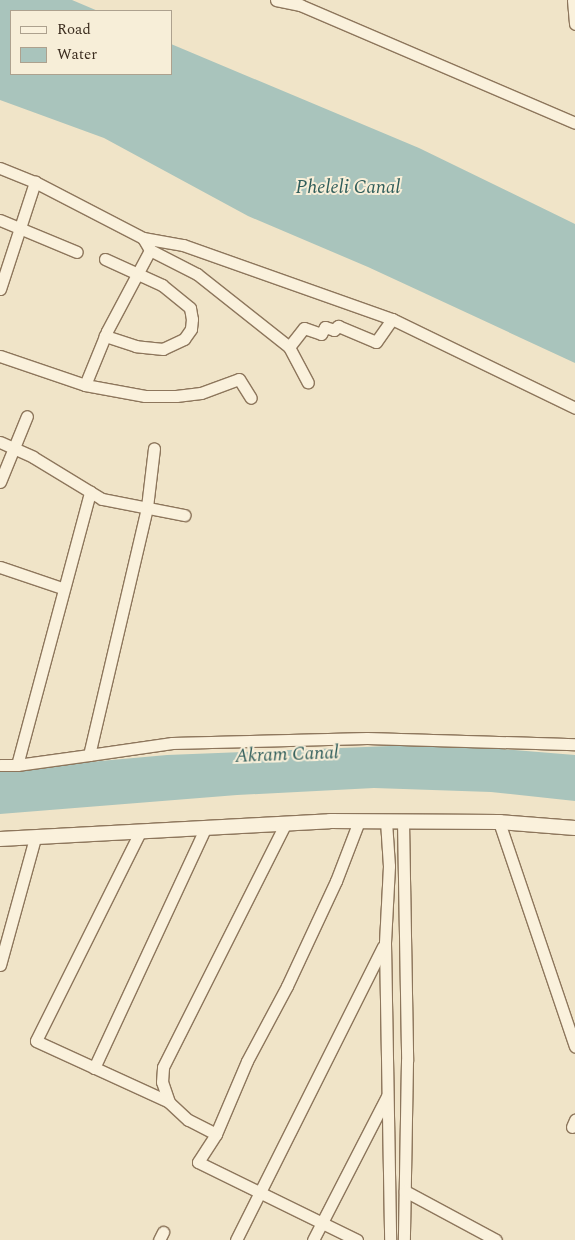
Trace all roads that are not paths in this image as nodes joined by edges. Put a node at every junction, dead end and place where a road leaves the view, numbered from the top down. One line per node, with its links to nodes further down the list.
1 (276, 0): 4 (street)
2 (573, 0): 3 (street)
3 (575, 24)
4 (575, 123)
5 (0, 168): 6 (street)
6 (36, 182): 8 (street); 9 (street)
7 (0, 220): 8 (street)
8 (21, 229): 11 (street); 14 (street)
9 (143, 238): 10 (street); 15 (street)
10 (150, 250): 13 (street); 17 (street)
11 (77, 252)
12 (105, 260): 13 (street)
13 (137, 274): 16 (street); 16 (street)
14 (0, 289)
15 (392, 319): 17 (street); 22 (street)
16 (106, 336): 20 (street)
17 (288, 346): 19 (street)
18 (0, 356): 20 (street)
19 (308, 382)
20 (85, 385): 21 (street)
21 (251, 398)
22 (575, 408)
23 (27, 416): 25 (street)
24 (0, 442): 25 (street)
25 (13, 448): 27 (street); 28 (street)
26 (154, 448): 29 (street)
27 (0, 482)
28 (90, 492): 29 (street); 32 (street)
29 (147, 507): 30 (street); 34 (street)
30 (184, 514)
31 (0, 567): 32 (street)
32 (62, 588): 36 (street)
33 (575, 744): 34 (street)
34 (89, 756): 36 (street)
35 (0, 765): 36 (street)
36 (17, 765)
37 (386, 821): 38 (street); 40 (street); 47 (street)
38 (403, 821): 41 (street); 55 (street)
39 (286, 822): 40 (street); 42 (street); 52 (street)
40 (360, 822): 53 (street)
41 (499, 822): 43 (street); 49 (street)
42 (205, 828): 44 (street); 50 (street)
43 (575, 828)
44 (140, 832): 45 (street); 50 (street)
45 (35, 838): 46 (street); 48 (street)
46 (0, 839)
47 (385, 943): 51 (street); 54 (street)
48 (0, 966)
49 (575, 1046)
50 (94, 1068): 52 (street)
51 (388, 1095): 56 (street); 60 (street)
52 (169, 1102): 53 (street)
53 (216, 1134): 54 (street)
54 (258, 1191): 56 (street); 57 (street)
55 (405, 1191): 61 (street); 62 (street)
56 (322, 1221): 58 (street); 59 (street)
57 (236, 1240)
58 (313, 1240)
59 (356, 1240)
60 (390, 1240)
61 (404, 1240)
62 (496, 1240)

